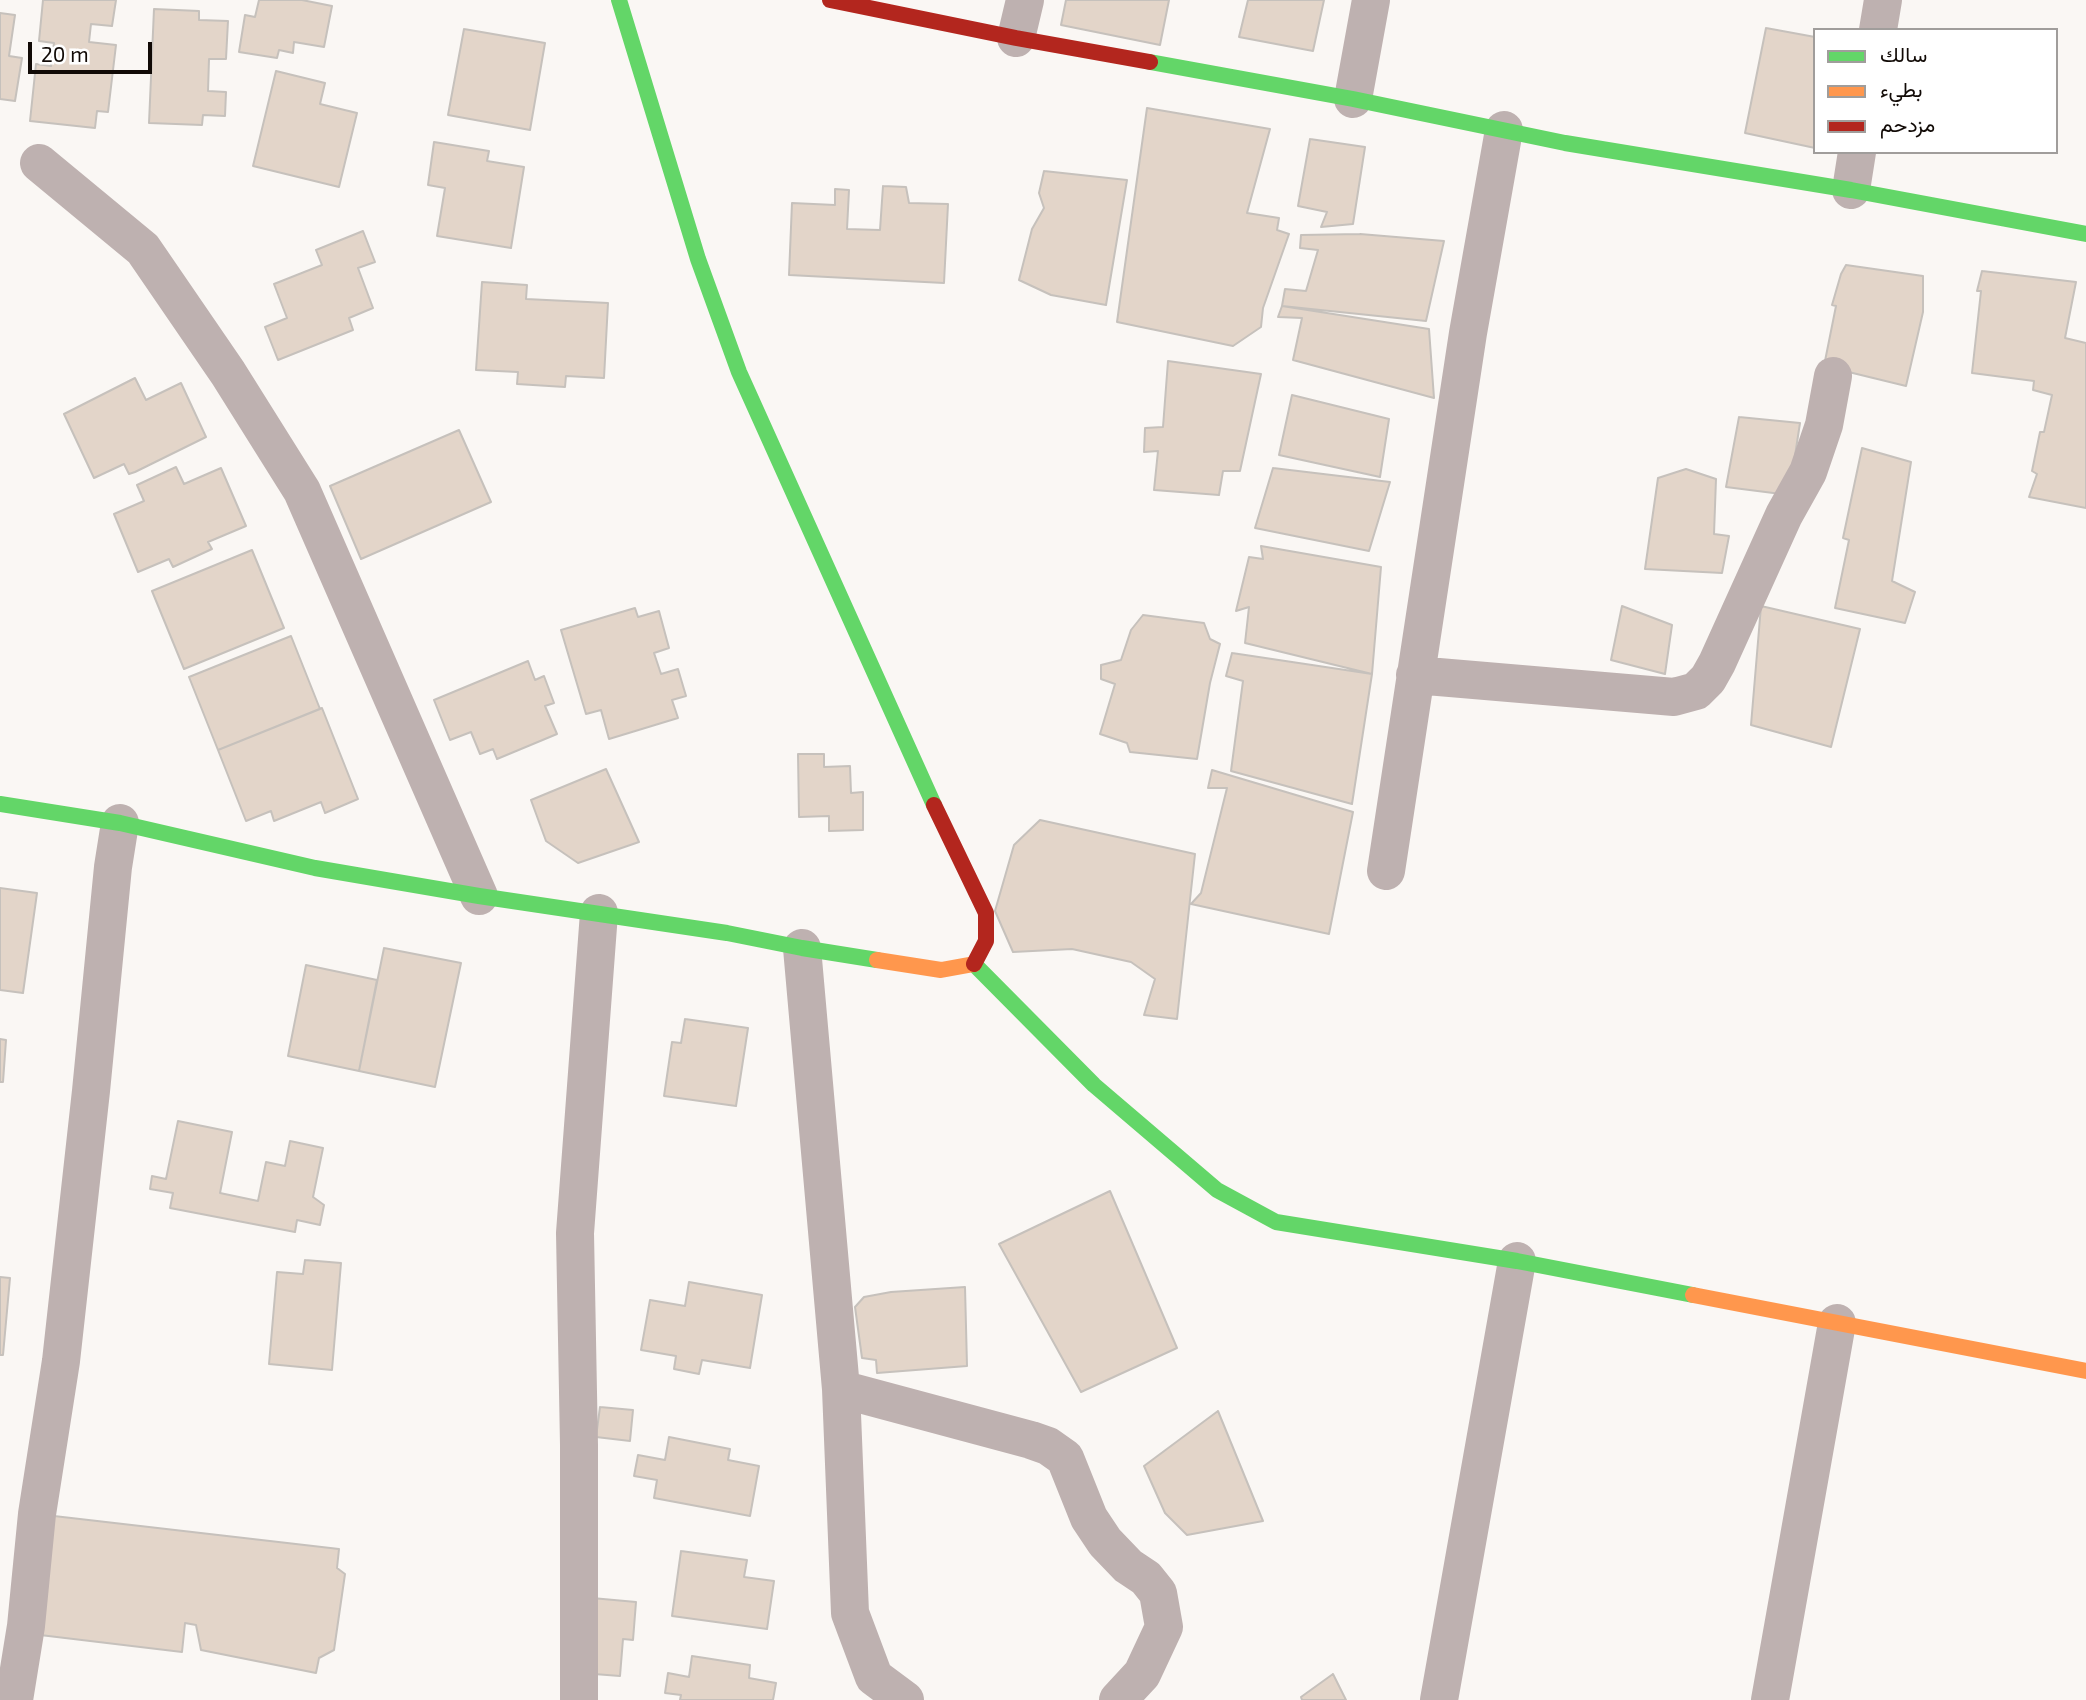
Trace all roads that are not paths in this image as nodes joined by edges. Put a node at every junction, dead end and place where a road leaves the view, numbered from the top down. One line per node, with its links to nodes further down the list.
1 (830, 0): 7 (street)
2 (1025, 0): 7 (street)
3 (1371, 0): 8 (street)
4 (1883, 0): 6 (street)
5 (615, 1): 22 (street)
6 (1878, 28)
7 (1016, 38): 8 (street)
8 (1353, 99): 9 (street)
9 (1504, 130): 12 (street); 15 (street)
10 (1857, 154): 12 (street)
11 (39, 163): 19 (street)
12 (1850, 190): 13 (street)
13 (2086, 234)
14 (1833, 376): 15 (street)
15 (1415, 675): 18 (street)
16 (0, 804): 17 (street)
17 (120, 824): 19 (street); 27 (street)
18 (1385, 871)
19 (479, 896): 20 (street)
20 (599, 913): 21 (street); 28 (street)
21 (802, 948): 22 (street); 26 (street)
22 (974, 964): 23 (street)
23 (1517, 1261): 24 (street); 31 (street)
24 (1837, 1323): 25 (street); 32 (street)
25 (2086, 1371)
26 (841, 1389): 29 (street); 30 (street)
27 (14, 1700)
28 (579, 1700)
29 (905, 1700)
30 (1118, 1700)
31 (1439, 1700)
32 (1770, 1700)

